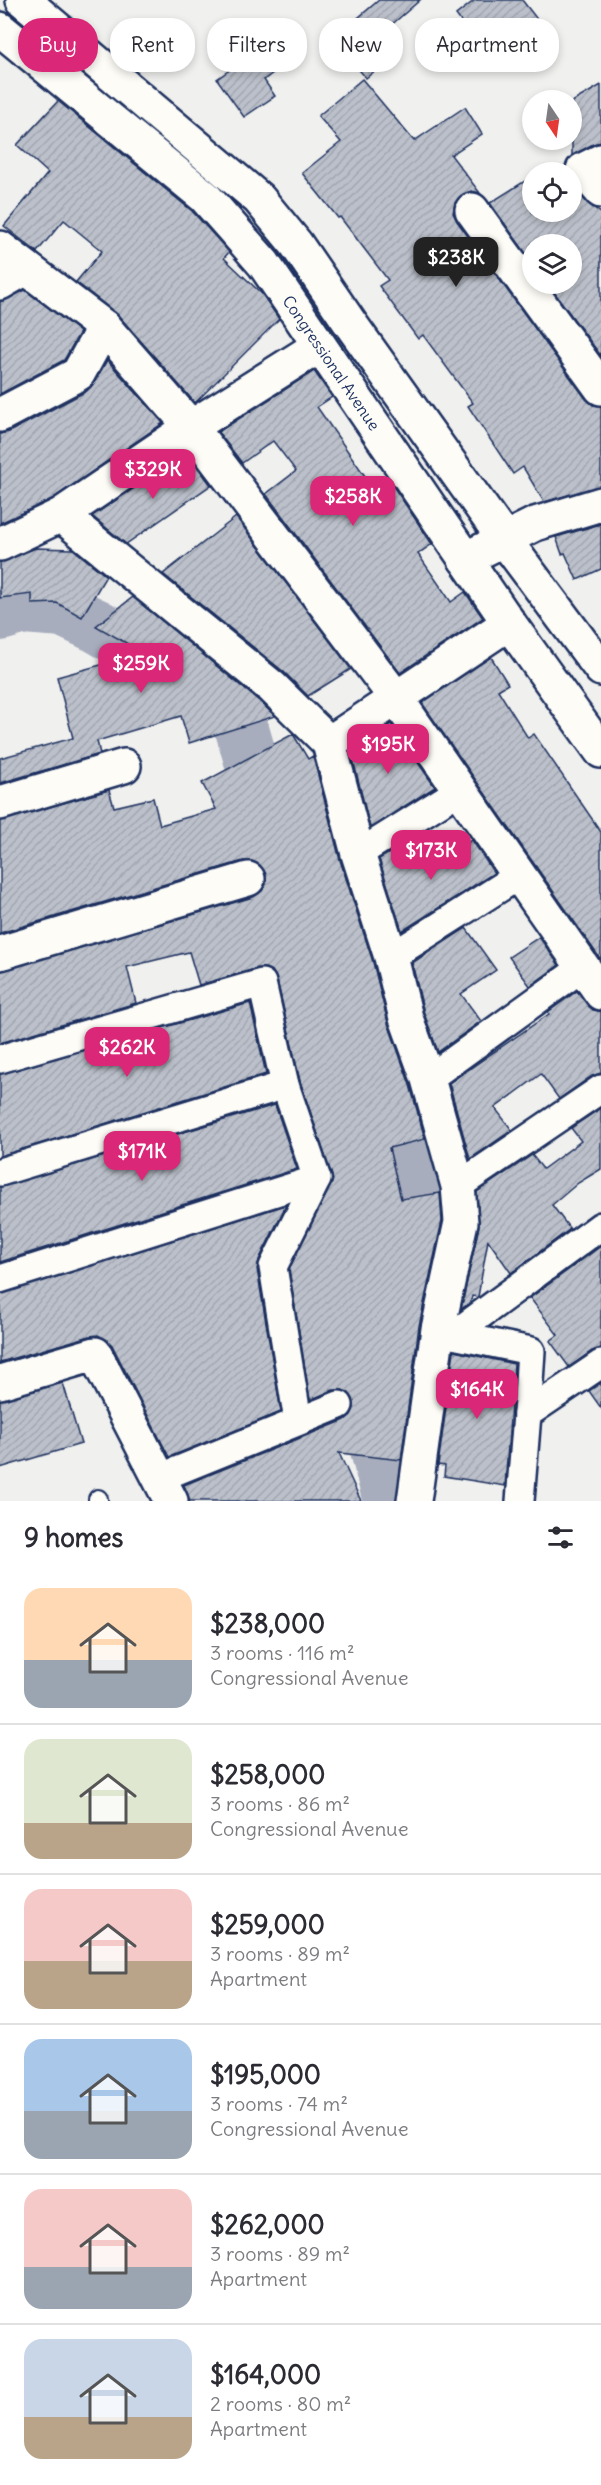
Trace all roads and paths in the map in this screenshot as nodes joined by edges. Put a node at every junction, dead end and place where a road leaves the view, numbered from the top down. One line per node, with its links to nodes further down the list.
1 (23, 0): 15 (street)
2 (0, 30): 9 (street, Congressional Avenue)
3 (601, 161): 4 (street)
4 (601, 191)
5 (472, 210): 10 (street)
6 (0, 248): 7 (street)
7 (13, 276): 8 (street)
8 (104, 327): 11 (street); 12 (street)
9 (319, 346): 12 (street); 17 (street, Congressional Avenue)
10 (601, 388)
11 (0, 416)
12 (191, 427): 14 (street); 20 (street)
13 (601, 504): 15 (street)
14 (61, 515): 16 (street); 21 (street)
15 (504, 539): 17 (street); 19 (street)
16 (0, 544)
17 (465, 559): 18 (street, Congressional Avenue)
18 (509, 623): 20 (street); 22 (street, Congressional Avenue)
19 (601, 669)
20 (396, 698): 21 (street); 24 (street)
21 (329, 743): 26 (street)
22 (601, 751)
23 (124, 766): 25 (street)
24 (460, 790): 26 (street); 27 (street)
25 (0, 803)
26 (358, 854): 30 (street)
27 (520, 875): 30 (street); 31 (street)
28 (248, 879): 29 (street)
29 (0, 953)
30 (391, 957): 34 (street)
31 (583, 967): 32 (street); 34 (street)
32 (601, 993)
33 (0, 1059): 35 (street)
34 (428, 1079): 39 (street)
35 (285, 1085): 37 (street); 38 (street)
36 (601, 1089): 39 (street)
37 (0, 1172)
38 (317, 1179): 41 (street); 47 (street)
39 (458, 1186): 42 (street)
40 (601, 1226): 42 (street)
41 (0, 1279)
42 (446, 1332): 46 (street); 49 (street)
43 (601, 1364): 46 (street)
44 (0, 1382): 48 (street)
45 (339, 1405): 47 (street)
46 (527, 1414): 50 (street)
47 (298, 1421): 48 (street)
48 (165, 1490)
49 (414, 1501)
50 (520, 1501)

